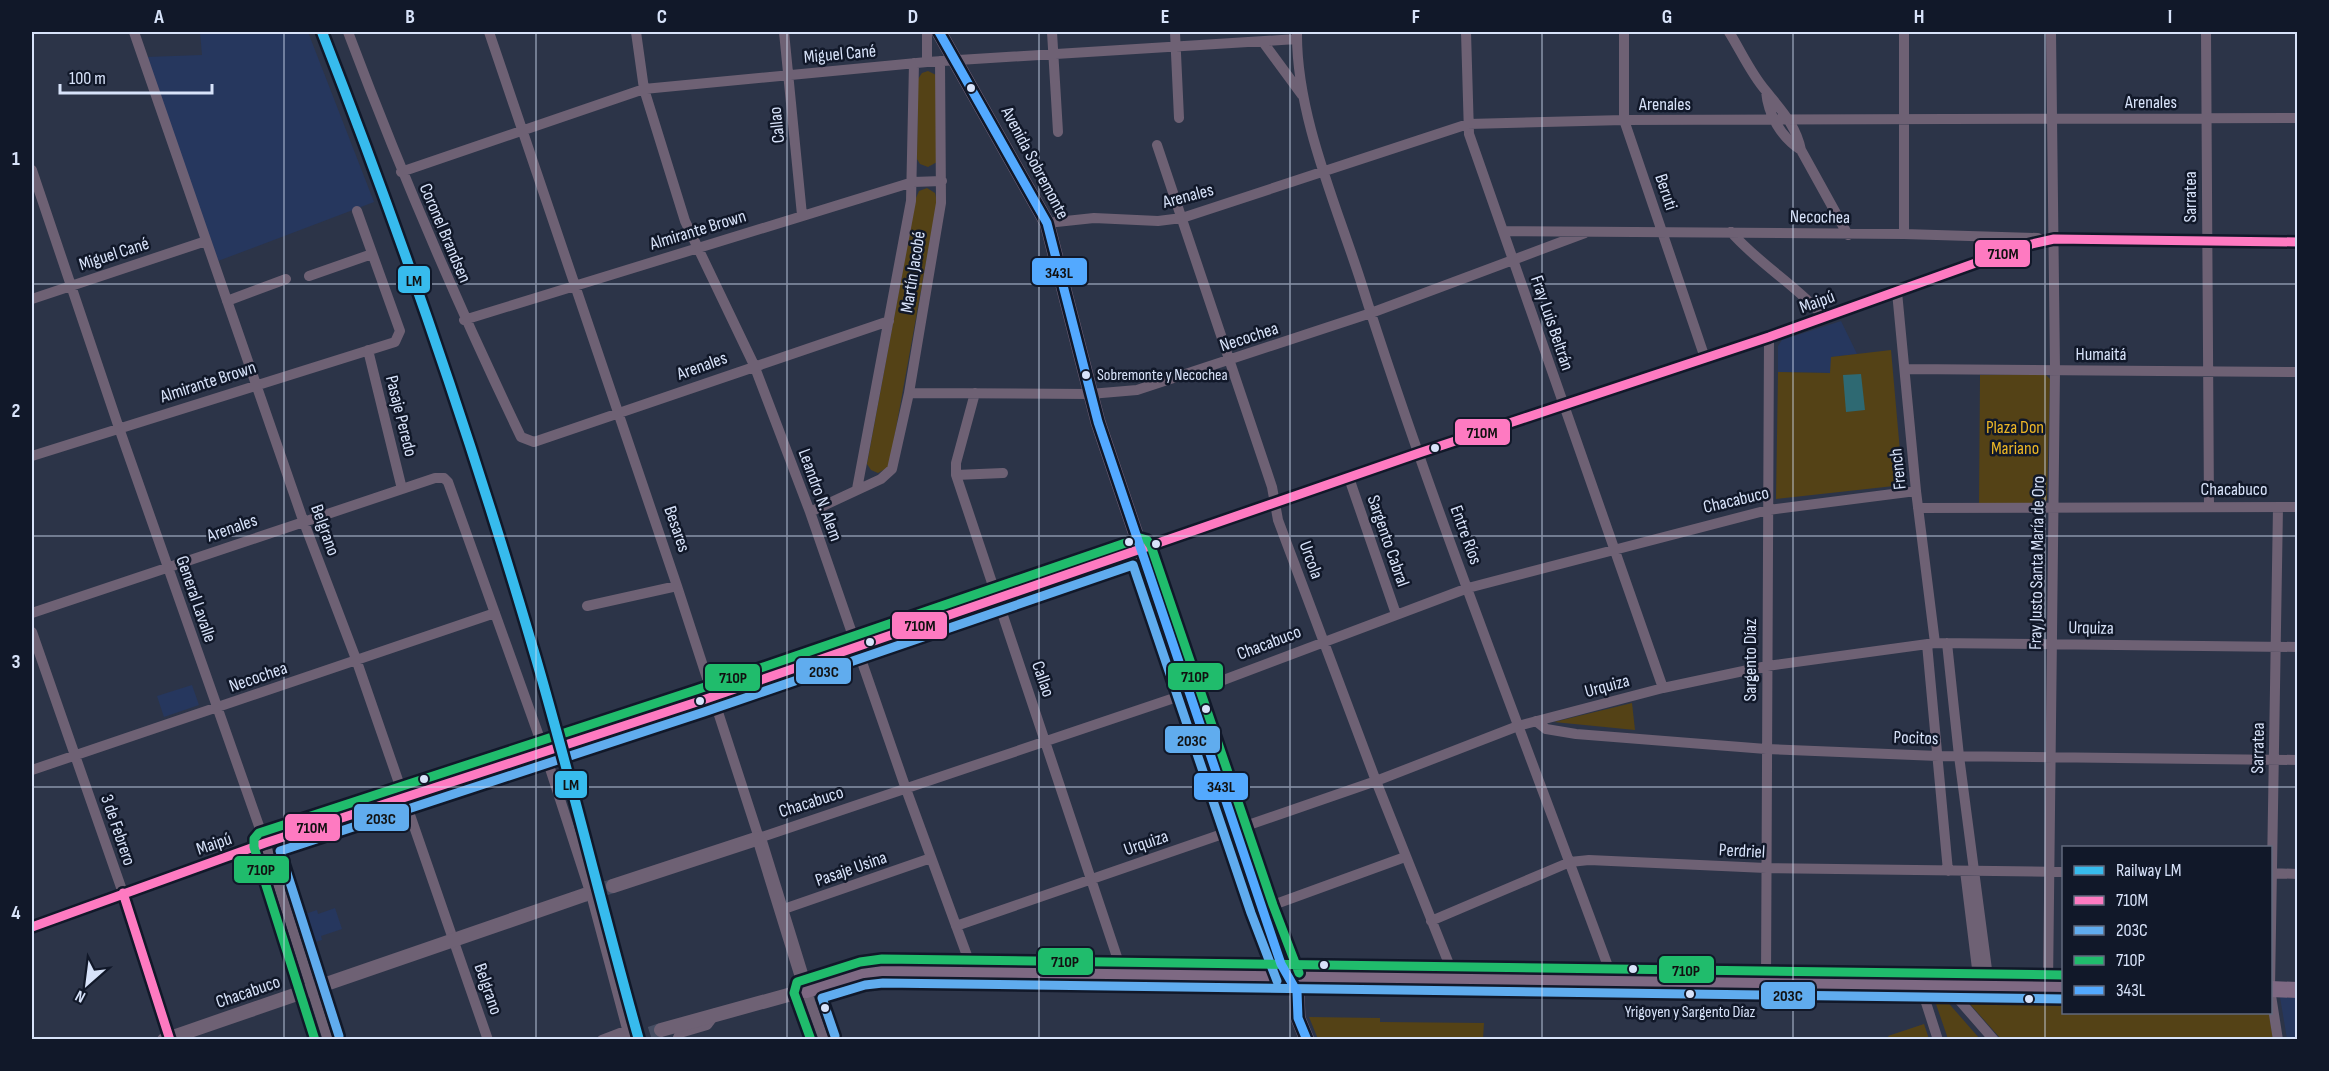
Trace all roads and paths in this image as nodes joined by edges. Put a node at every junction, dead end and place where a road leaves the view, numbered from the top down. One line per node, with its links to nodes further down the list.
1 (134, 32): 58 (street, Belgrano)
2 (348, 32): 43 (street, Coronel Brandsen)
3 (489, 32): 37 (street, Besares)
4 (636, 32): 25 (street, Leandro N. Alem)
5 (784, 32): 24 (street, Callao)
6 (927, 32): 22 (street)
7 (939, 32): 20 (main road, Avenida Sobremonte)
8 (1052, 32): 19 (street)
9 (1175, 32): 18 (street)
10 (1466, 32): 36 (street, Fray Luis Beltrán)
11 (1624, 32): 33 (street, Beruti)
12 (1729, 32): 26 (street)
13 (1904, 32): 29 (street)
14 (2051, 32): 30 (street, Fray Justo Santa María de Oro)
15 (2206, 32): 32 (street, Sarratea)
16 (1297, 35): 17 (street, Miguel Cané); 27 (street, Entre Ríos)
17 (1263, 42): 18 (street, Miguel Cané); 27 (street, Entre Ríos)
18 (1176, 47): 19 (street, Miguel Cané); 28 (street)
19 (1053, 54): 20 (street, Miguel Cané); 38 (street)
20 (957, 60): 21 (street, Miguel Cané); 49 (main road, Avenida Sobremonte)
21 (940, 61): 22 (street, Miguel Cané); 44 (street, Martín Jacobé)
22 (927, 62): 23 (street, Miguel Cané)
23 (914, 63): 24 (street, Miguel Cané); 45 (street, Martín Jacobé)
24 (789, 75): 25 (street, Miguel Cané); 47 (street, Callao)
25 (644, 89): 37 (street, Miguel Cané); 60 (street, Leandro N. Alem)
26 (1766, 91): 34 (street); 35 (street)
27 (1304, 96): 42 (street, Entre Ríos)
28 (1179, 118)
29 (1903, 118): 30 (street, Arenales); 35 (street, Arenales); 54 (street)
30 (2053, 118): 32 (street, Arenales); 56 (street, Fray Justo Santa María de Oro)
31 (2298, 118): 32 (street, Arenales)
32 (2206, 119): 57 (street, Sarratea)
33 (1624, 120): 34 (street, Arenales); 36 (street, Arenales); 51 (street, Beruti)
34 (1775, 120): 35 (street, Arenales); 40 (street)
35 (1790, 121): 40 (street)
36 (1468, 124): 42 (street, Arenales); 50 (street, Fray Luis Beltrán)
37 (524, 130): 43 (street, Miguel Cané); 65 (street, Besares)
38 (1058, 132)
39 (1157, 145): 48 (street, Urcola)
40 (1801, 150): 55 (street)
41 (32, 170): 66 (street, General Lavalle)
42 (1325, 171): 48 (street, Arenales); 70 (street, Entre Ríos)
43 (401, 172): 72 (street, Coronel Brandsen)
44 (942, 181): 45 (street, Almirante Brown); 84 (street, Martín Jacobé)
45 (913, 182): 47 (street, Almirante Brown); 73 (street, Martín Jacobé)
46 (357, 211): 61 (street)
47 (802, 215): 60 (street, Almirante Brown)
48 (1182, 218): 49 (street, Arenales); 77 (street, Urcola)
49 (1047, 223): 86 (main road, Avenida Sobremonte)
50 (1504, 231): 53 (street, Necochea); 62 (street, Fray Luis Beltrán)
51 (1662, 232): 52 (street, Necochea); 53 (street, Necochea); 76 (street, Beruti)
52 (1731, 232): 55 (street, Necochea); 71 (street)
53 (1585, 233): 62 (street, Necochea)
54 (1904, 234): 55 (street, Necochea); 56 (street, Necochea)
55 (1848, 235)
56 (2054, 239): 57 (street, Maipú); 67 (street, Maipú); 80 (street, Fray Justo Santa María de Oro)
57 (2206, 239): 59 (street, Maipú); 81 (street, Sarratea)
58 (206, 241): 66 (street, Miguel Cané); 69 (street, Belgrano)
59 (2298, 242)
60 (695, 247): 65 (street, Almirante Brown); 78 (street, Leandro N. Alem)
61 (372, 254): 63 (street); 75 (street, Almirante Brown)
62 (1514, 261): 70 (street, Necochea); 87 (street, Fray Luis Beltrán)
63 (309, 276)
64 (286, 279): 69 (street)
65 (576, 284): 72 (street, Almirante Brown); 88 (street, Besares)
66 (70, 286): 68 (street, Miguel Cané); 89 (street, General Lavalle)
67 (1897, 291): 71 (street, Maipú); 79 (street, French)
68 (32, 299)
69 (227, 301): 83 (street, Belgrano)
70 (1371, 313): 77 (street, Necochea); 91 (street, Entre Ríos)
71 (1823, 316): 74 (street, Maipú)
72 (464, 320): 90 (street, Coronel Brandsen)
73 (889, 321): 78 (street, Arenales); 93 (street, Martín Jacobé)
74 (1769, 337): 76 (street, Maipú); 107 (street, Sargento Díaz)
75 (368, 350): 83 (street, Almirante Brown); 98 (street, Pasaje Peredo)
76 (1704, 358): 87 (street, Maipú)
77 (1230, 361): 86 (street, Necochea); 101 (street, Urcola)
78 (754, 365): 88 (street, Arenales); 108 (street, Leandro N. Alem)
79 (1905, 369): 80 (street, Humaitá); 100 (street, French)
80 (2055, 370): 81 (street, Humaitá); 106 (street, Fray Justo Santa María de Oro)
81 (2209, 371): 82 (street, Humaitá); 102 (street, Sarratea)
82 (2298, 372)
83 (255, 384): 89 (street, Almirante Brown); 109 (street, Belgrano)
84 (909, 393): 85 (street, Necochea); 97 (street, Martín Jacobé)
85 (975, 393): 86 (street, Necochea); 95 (street, Callao)
86 (1090, 394): 111 (main road, Avenida Sobremonte)
87 (1563, 407): 91 (street, Maipú); 110 (street, Fray Luis Beltrán)
88 (618, 413): 90 (street, Arenales); 113 (street, Besares)
89 (118, 428): 92 (street, Almirante Brown); 112 (street, General Lavalle)
90 (526, 441)
91 (1419, 453): 96 (street, Maipú); 114 (street, Entre Ríos)
92 (32, 456)
93 (863, 464): 97 (street); 99 (street)
94 (1003, 473): 95 (street)
95 (956, 475): 115 (street, Callao)
96 (1349, 478): 101 (street, Maipú); 119 (street, Sargento Cabral)
97 (880, 480): 99 (street)
98 (402, 489): 109 (street, Arenales); 117 (street, Arenales)
99 (857, 489): 108 (street)
100 (1916, 491): 105 (street, French); 107 (street, Chacabuco)
101 (1275, 502): 111 (street, Maipú); 121 (street, Urcola)
102 (2209, 507): 103 (street, Chacabuco); 106 (street, Chacabuco)
103 (2278, 507): 104 (street, Chacabuco); 125 (street, Sarratea)
104 (2298, 507)
105 (1918, 508): 106 (street, Chacabuco); 122 (street, French)
106 (2055, 509): 124 (street, Fray Justo Santa María de Oro)
107 (1767, 510): 110 (street, Chacabuco); 129 (street, Sargento Díaz)
108 (810, 512): 127 (street, Leandro N. Alem)
109 (303, 520): 112 (street, Arenales); 128 (street, Belgrano)
110 (1614, 549): 114 (street, Chacabuco); 130 (street, Fray Luis Beltrán)
111 (1140, 550): 115 (street, Maipú); 131 (main road, Avenida Sobremonte)
112 (168, 568): 118 (street, Arenales); 133 (street, General Lavalle)
113 (677, 586): 116 (street); 132 (street, Besares)
114 (1468, 588): 119 (street, Chacabuco); 135 (street, Entre Ríos)
115 (998, 599): 127 (street, Maipú); 136 (street, Callao)
116 (587, 606)
117 (495, 613): 128 (street, Necochea); 138 (street)
118 (32, 614)
119 (1396, 614): 121 (street, Chacabuco)
120 (32, 632): 139 (street, 3 de Febrero)
121 (1323, 641): 131 (street, Chacabuco); 146 (street, Urcola)
122 (1931, 644): 123 (street, Urquiza); 129 (street, Urquiza); 140 (street, French)
123 (1947, 644): 124 (street, Urquiza); 141 (street)
124 (2052, 644): 125 (street, Urquiza); 142 (street, Fray Justo Santa María de Oro)
125 (2276, 646): 126 (street, Urquiza); 143 (street, Sarratea)
126 (2298, 646)
127 (857, 647): 132 (street, Maipú); 147 (street, Leandro N. Alem)
128 (356, 659): 133 (street, Necochea); 148 (street, Belgrano)
129 (1767, 666): 130 (street, Urquiza); 137 (street, Sargento Díaz)
130 (1663, 688): 134 (street, Urquiza)
131 (1189, 693): 136 (street, Chacabuco); 149 (main road, Avenida Sobremonte)
132 (712, 697): 138 (street, Maipú); 150 (street, Besares)
133 (216, 709): 139 (street, Necochea); 151 (street, General Lavalle)
134 (1536, 722): 135 (street, Urquiza); 137 (street, Pocitos)
135 (1518, 726): 146 (street, Urquiza); 155 (street, Entre Ríos)
136 (1047, 741): 147 (street, Chacabuco); 163 (street, Callao)
137 (1766, 749): 140 (street, Pocitos); 156 (street, Sargento Díaz)
138 (545, 753): 148 (street, Maipú); 166 (street)
139 (75, 755): 145 (street, Necochea); 165 (street, 3 de Febrero)
140 (1938, 756): 141 (street, Pocitos); 157 (street, French)
141 (1959, 756): 142 (street, Pocitos); 158 (street)
142 (2051, 757): 143 (street, Pocitos); 159 (street, Fray Justo Santa María de Oro)
143 (2274, 760): 144 (street, Pocitos); 152 (street, Sarratea)
144 (2298, 760)
145 (32, 770)
146 (1376, 781): 149 (street, Urquiza); 153 (street, Urcola)
147 (906, 789): 150 (street, Chacabuco); 154 (street, Leandro N. Alem)
148 (403, 798): 151 (street, Maipú); 172 (street, Belgrano)
149 (1235, 830): 163 (street, Urquiza); 167 (main road, Avenida Sobremonte)
150 (759, 838): 164 (street, Chacabuco); 168 (street, Besares)
151 (265, 843): 165 (street, Maipú); 183 (street, General Lavalle)
152 (2272, 846)
153 (1405, 857): 167 (street); 169 (street, Urcola)
154 (931, 858): 168 (street, Pasaje Usina); 170 (street, Leandro N. Alem)
155 (1570, 862): 156 (street, Perdriel); 169 (street, Perdriel); 177 (street, Entre Ríos)
156 (1766, 868): 157 (street, Perdriel); 178 (street, Sargento Díaz)
157 (1948, 871): 158 (street, Perdriel)
158 (1970, 871): 159 (street, Perdriel); 181 (street)
159 (2048, 872): 160 (street, Perdriel); 182 (street, Fray Justo Santa María de Oro)
160 (2062, 872)
161 (2272, 873): 162 (street)
162 (2298, 874)
163 (1093, 879): 170 (street, Urquiza); 174 (street, Callao)
164 (613, 886)
165 (123, 893): 171 (street, Maipú); 191 (street, 3 de Febrero)
166 (588, 896): 172 (street, Chacabuco); 190 (street)
167 (1262, 909): 175 (main road, Avenida Sobremonte)
168 (781, 910): 185 (street, Besares)
169 (1431, 921): 176 (street, Urcola)
170 (956, 926): 173 (street, Leandro N. Alem)
171 (32, 927)
172 (453, 938): 183 (street, Chacabuco); 193 (street, Belgrano)
173 (973, 972): 174 (main road); 185 (main road)
174 (1124, 975): 175 (main road)
175 (1288, 977): 176 (main road); 197 (main road, Avenida Sobremonte)
176 (1455, 979): 177 (main road)
177 (1613, 980): 178 (main road)
178 (1766, 982): 179 (main road)
179 (1920, 984): 180 (main road); 198 (street)
180 (1946, 985): 181 (main road); 199 (street)
181 (1984, 985): 182 (main road)
182 (2056, 987)
183 (310, 989): 191 (street, Chacabuco); 192 (street, General Lavalle)
184 (2272, 989): 186 (main road)
185 (806, 990): 188 (street); 196 (street, Besares)
186 (2298, 990)
187 (2272, 996): 200 (street, Sarratea)
188 (716, 1013): 189 (street); 195 (street)
189 (661, 1030)
190 (629, 1035): 194 (street)
191 (168, 1039)
192 (328, 1040)
193 (488, 1040)
194 (602, 1040)
195 (677, 1040)
196 (824, 1040)
197 (1307, 1040)
198 (1938, 1040)
199 (1994, 1040)
200 (2278, 1040)

